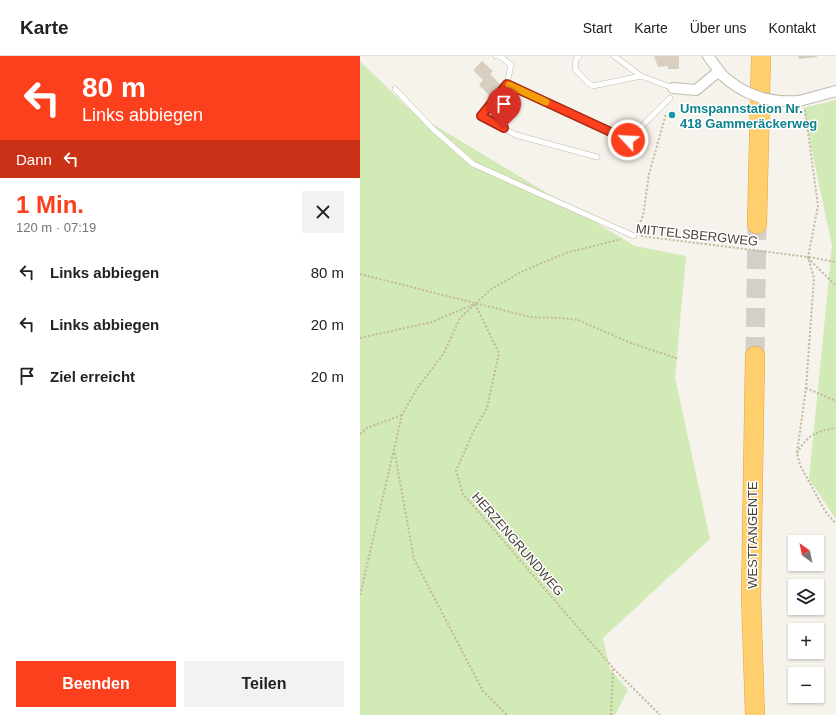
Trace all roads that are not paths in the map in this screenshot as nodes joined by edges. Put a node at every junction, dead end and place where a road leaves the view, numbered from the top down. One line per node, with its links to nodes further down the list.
1 (496, 56): 8 (lane)
2 (579, 56): 7 (lane)
3 (614, 56): 7 (lane)
4 (708, 56): 6 (street)
5 (761, 56): 13 (highway)
6 (720, 73): 10 (street, bridge); 11 (street)
7 (641, 76): 11 (lane)
8 (507, 84): 11 (lane); 12 (lane)
9 (395, 89): 14 (lane)
10 (836, 91)
11 (672, 93)
12 (597, 157)
13 (757, 224)
14 (634, 236)
15 (755, 356): 16 (highway, WESTTANGENTE)
16 (755, 715)

